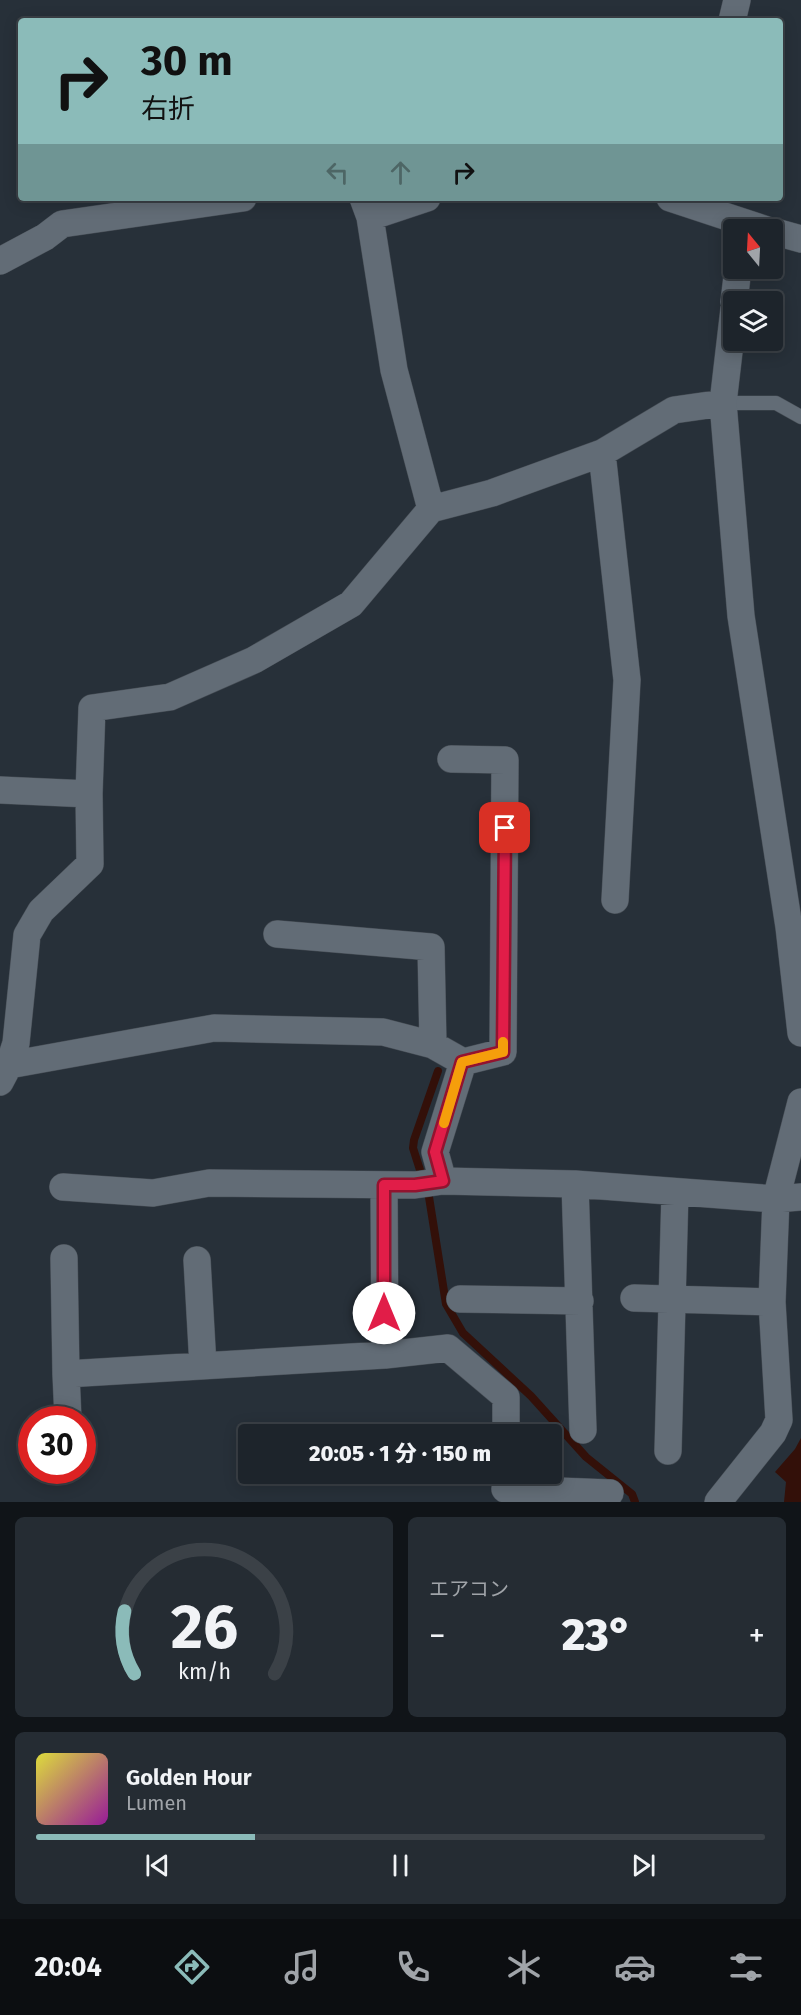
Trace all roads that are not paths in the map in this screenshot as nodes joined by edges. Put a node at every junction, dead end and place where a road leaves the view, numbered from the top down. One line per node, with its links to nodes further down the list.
1 (737, 0): 2 (street)
2 (733, 18)
3 (222, 201): 10 (street)
4 (409, 201): 6 (street)
5 (681, 201): 7 (street)
6 (367, 208): 15 (street)
7 (745, 219)
8 (783, 234): 9 (street)
9 (801, 239)
10 (0, 261)
11 (729, 351): 12 (street)
12 (723, 403): 13 (lane); 14 (street); 21 (street)
13 (801, 417)
14 (602, 453): 15 (street); 19 (street)
15 (431, 509): 18 (street)
16 (451, 759): 23 (street)
17 (0, 790): 18 (street)
18 (89, 794): 24 (street)
19 (615, 900)
20 (277, 934): 22 (street)
21 (801, 1033)
22 (433, 1045): 23 (street); 24 (street)
23 (462, 1062): 26 (street)
24 (4, 1073)
25 (801, 1102): 31 (street)
26 (443, 1181): 27 (street); 28 (street)
27 (575, 1184): 30 (street); 37 (street)
28 (384, 1185): 29 (street); 39 (street)
29 (63, 1187)
30 (675, 1192): 31 (street); 36 (street)
31 (790, 1198): 38 (street)
32 (64, 1258): 41 (street)
33 (197, 1260): 40 (street)
34 (633, 1298): 36 (street)
35 (460, 1299): 37 (street)
36 (672, 1299): 38 (street); 45 (street)
37 (580, 1300): 44 (street)
38 (772, 1302): 48 (street)
39 (385, 1355): 40 (street); 43 (street)
40 (202, 1366): 41 (street)
41 (66, 1374): 42 (street)
42 (67, 1406)
43 (506, 1424)
44 (583, 1430)
45 (668, 1450)
46 (505, 1488): 47 (street)
47 (610, 1493)
48 (718, 1502)

